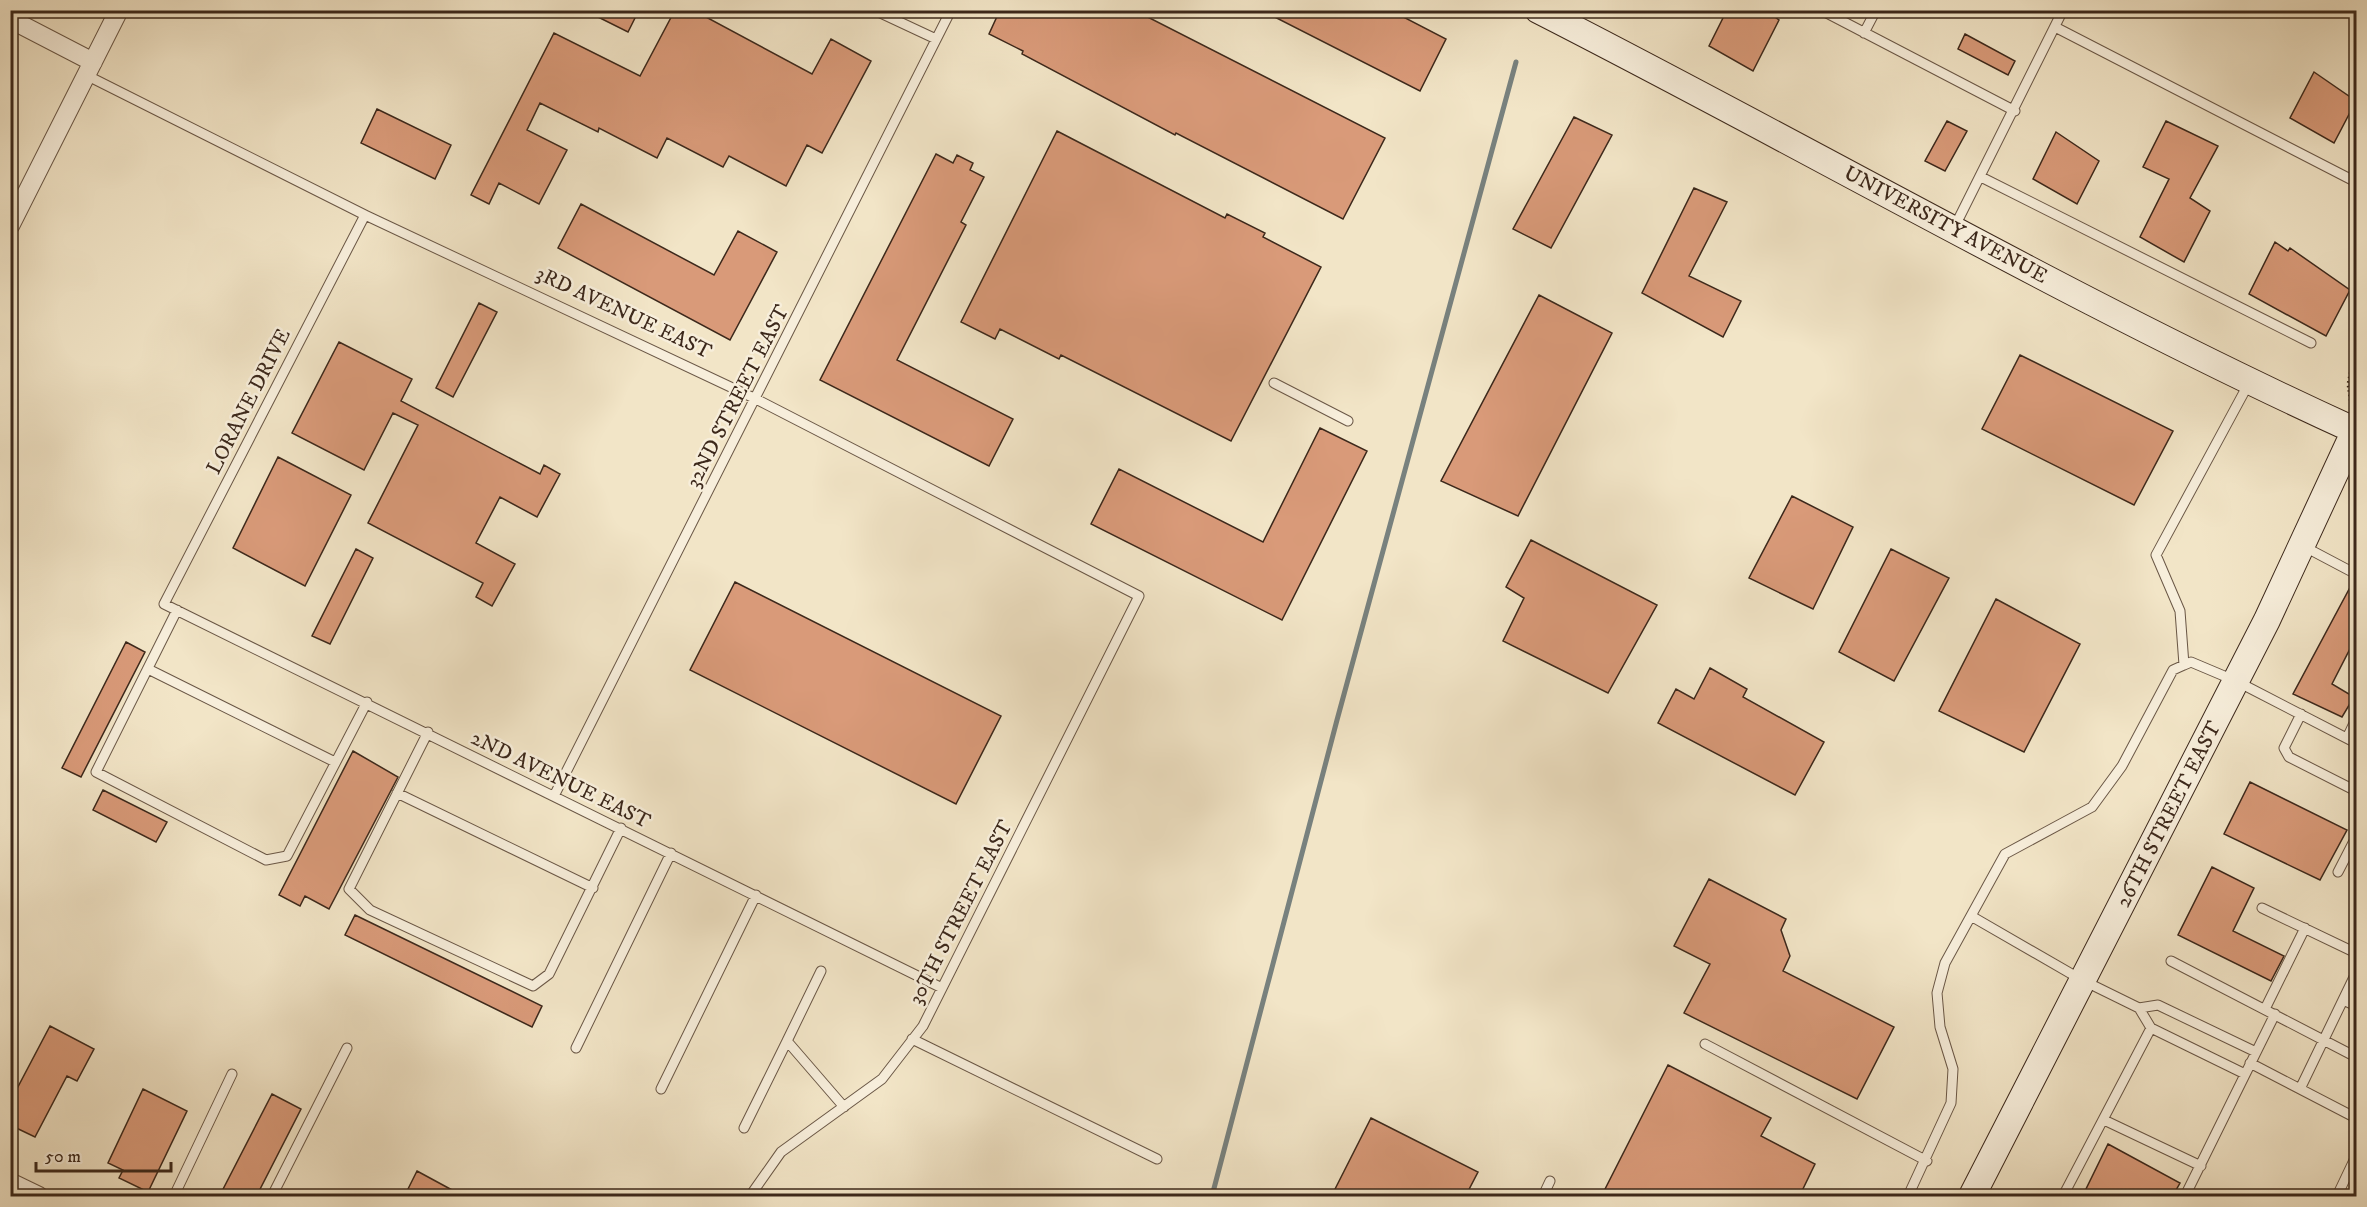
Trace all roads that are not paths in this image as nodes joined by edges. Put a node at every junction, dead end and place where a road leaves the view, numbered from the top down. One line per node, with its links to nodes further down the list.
1 (119, 10): 13 (street)
2 (874, 10): 8 (lane)
3 (951, 10): 12 (lane, 32ND STREET EAST)
4 (1538, 10): 19 (street, UNIVERSITY AVENUE)
5 (1821, 10): 11 (lane)
6 (1876, 10): 11 (lane)
7 (2063, 10): 10 (lane)
8 (890, 14): 12 (lane)
9 (10, 19): 13 (street, 3RD AVENUE EAST)
10 (2055, 27): 14 (lane); 16 (lane)
11 (1864, 33): 14 (lane)
12 (936, 39): 23 (lane, 32ND STREET EAST)
13 (90, 68): 17 (lane, 3RD AVENUE EAST); 18 (street)
14 (2015, 111): 15 (lane)
15 (1981, 177): 19 (lane); 20 (lane)
16 (2356, 182)
17 (365, 214): 23 (lane, 3RD AVENUE EAST); 29 (lane, LORANE DRIVE)
18 (10, 226)
19 (1954, 229): 21 (street, UNIVERSITY AVENUE)
20 (2311, 343)
21 (2250, 383): 25 (street, UNIVERSITY AVENUE); 31 (lane)
22 (1274, 384): 24 (lane)
23 (756, 399): 28 (lane, 3RD AVENUE EAST); 42 (lane, 32ND STREET EAST)
24 (1348, 421)
25 (2356, 430): 26 (street, 26TH STREET EAST)
26 (2303, 546): 27 (lane); 33 (street, 26TH STREET EAST)
27 (2356, 574)
28 (1139, 596): 57 (lane, 30TH STREET EAST)
29 (164, 604): 30 (lane, 2ND AVENUE EAST)
30 (177, 610): 32 (lane); 34 (lane, 2ND AVENUE EAST)
31 (2184, 665): 33 (lane); 50 (lane)
32 (148, 669): 39 (lane); 39 (lane)
33 (2236, 681): 35 (lane); 56 (street, 26TH STREET EAST)
34 (367, 702): 37 (lane, 2ND AVENUE EAST); 39 (lane)
35 (2301, 714): 38 (lane); 40 (lane)
36 (2356, 719): 38 (lane)
37 (428, 732): 41 (lane); 42 (lane, 2ND AVENUE EAST)
38 (2352, 741)
39 (335, 762)
40 (2356, 791)
41 (397, 793): 47 (lane); 47 (lane)
42 (554, 796): 43 (lane, 2ND AVENUE EAST)
43 (621, 828): 45 (lane, 2ND AVENUE EAST); 47 (lane)
44 (2356, 837): 46 (lane)
45 (671, 853): 48 (lane, 2ND AVENUE EAST); 69 (lane)
46 (2338, 872)
47 (593, 888)
48 (756, 896): 57 (lane, 2ND AVENUE EAST); 75 (lane)
49 (2262, 908): 51 (lane)
50 (1971, 916): 56 (lane); 83 (lane)
51 (2305, 928): 52 (lane); 61 (lane)
52 (2356, 953)
53 (2171, 961): 61 (lane)
54 (821, 971): 66 (lane)
55 (2356, 973): 58 (lane)
56 (2082, 980): 60 (lane); 93 (street, 26TH STREET EAST)
57 (942, 988): 64 (lane, 30TH STREET EAST)
58 (2343, 1000): 59 (lane); 65 (lane)
59 (2356, 1006)
60 (2139, 1008): 63 (lane); 70 (lane)
61 (2265, 1009): 62 (lane)
62 (2275, 1014): 65 (lane); 70 (lane)
63 (2151, 1028): 74 (lane); 79 (lane)
64 (912, 1039): 77 (lane, 30TH STREET EAST); 82 (lane)
65 (2324, 1040): 71 (lane); 76 (lane)
66 (787, 1041): 77 (lane); 80 (lane)
67 (1705, 1044): 83 (lane)
68 (347, 1048): 89 (lane)
69 (576, 1048)
70 (2256, 1052): 72 (lane)
71 (2356, 1057)
72 (2250, 1063): 74 (lane); 76 (lane)
73 (232, 1074): 88 (lane)
74 (2245, 1074): 84 (lane)
75 (661, 1089)
76 (2300, 1089): 78 (lane)
77 (844, 1107): 90 (lane, 30TH STREET EAST)
78 (2356, 1118)
79 (2104, 1120): 84 (lane); 94 (lane)
80 (744, 1128)
81 (2356, 1156): 96 (lane)
82 (1157, 1159)
83 (1927, 1161): 92 (lane)
84 (2201, 1166): 95 (lane)
85 (1550, 1181): 91 (lane)
86 (10, 1182): 87 (street)
87 (39, 1197)
88 (174, 1197)
89 (272, 1197)
90 (750, 1197)
91 (1543, 1197)
92 (1908, 1197)
93 (1972, 1197)
94 (2063, 1197)
95 (2186, 1197)
96 (2337, 1197)

